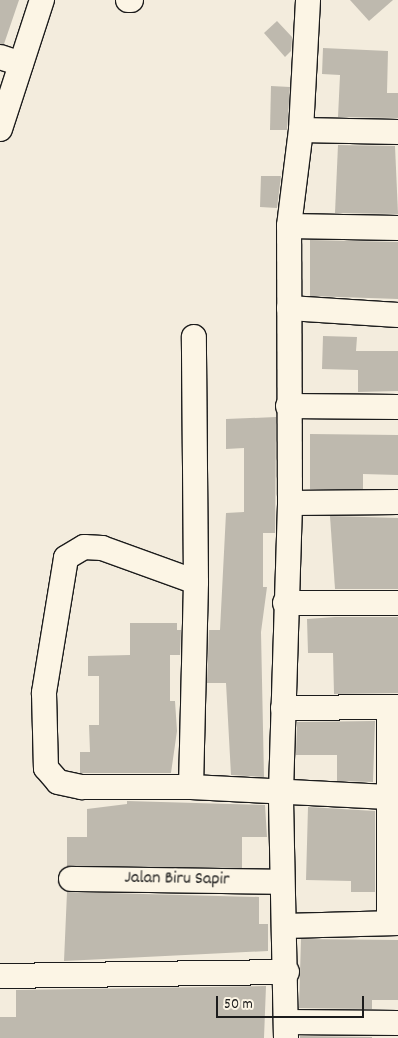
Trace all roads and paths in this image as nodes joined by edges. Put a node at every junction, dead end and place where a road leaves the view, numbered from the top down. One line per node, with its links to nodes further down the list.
1 (42, 0): 3 (street)
2 (308, 0): 5 (street)
3 (11, 61): 4 (street)
4 (0, 129)
5 (301, 130): 6 (street); 7 (street)
6 (398, 132)
7 (289, 226): 8 (street); 9 (street)
8 (398, 228)
9 (289, 308): 10 (street); 12 (street)
10 (398, 314)
11 (194, 337): 16 (street)
12 (288, 406): 13 (street); 14 (street)
13 (398, 407)
14 (290, 502): 15 (street); 17 (street)
15 (398, 502)
16 (196, 582): 21 (street); 21 (street)
17 (285, 603): 18 (street); 20 (street)
18 (398, 603)
19 (394, 707): 20 (street); 23 (street)
20 (282, 708): 22 (street)
21 (191, 786): 22 (street)
22 (281, 791): 23 (street); 25 (street)
23 (388, 797): 26 (street)
24 (71, 879): 25 (street, Jalan Biru Sapir)
25 (282, 882): 27 (street)
26 (393, 923): 27 (street)
27 (284, 926): 28 (street)
28 (287, 972): 29 (street); 31 (street)
29 (0, 976)
30 (398, 1024): 31 (street)
31 (286, 1030)

